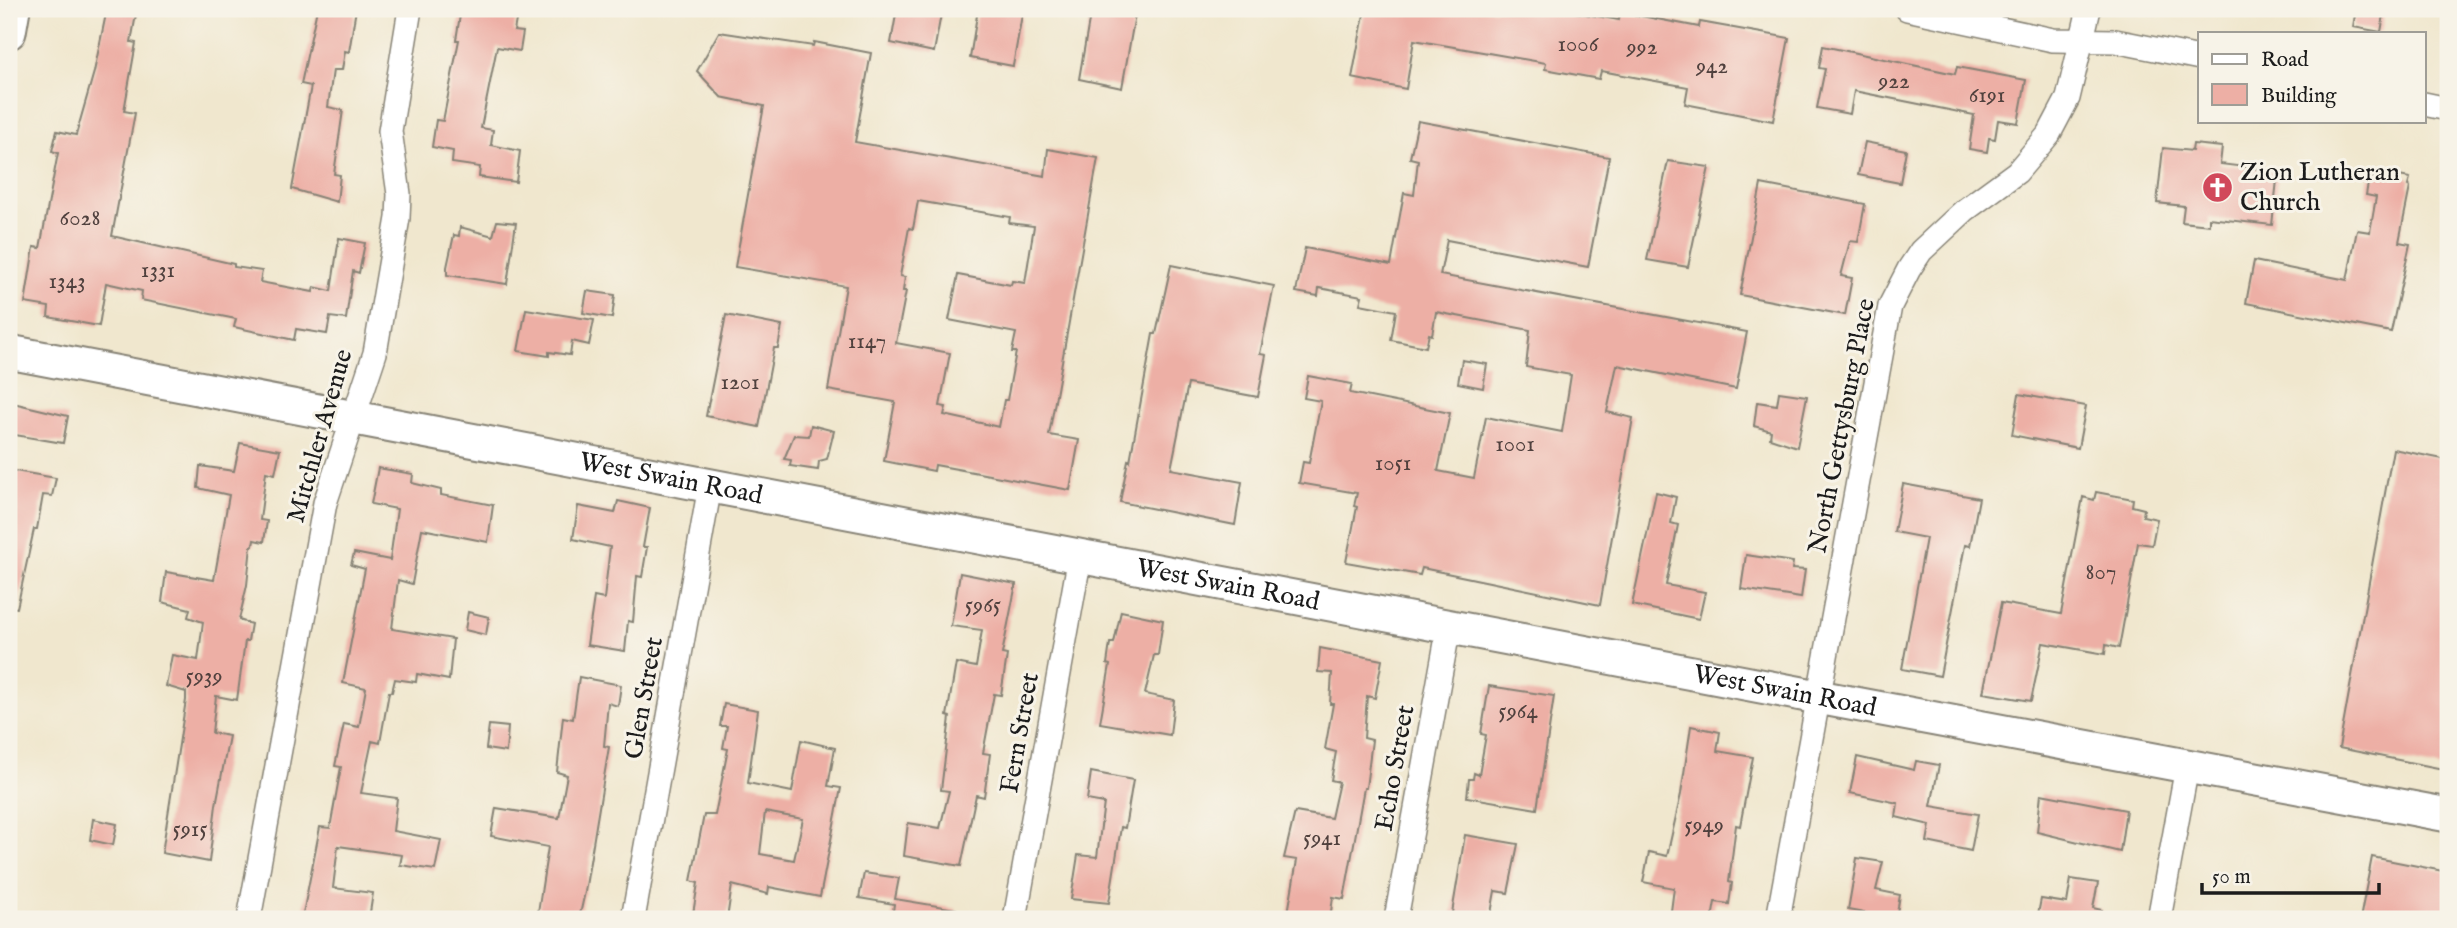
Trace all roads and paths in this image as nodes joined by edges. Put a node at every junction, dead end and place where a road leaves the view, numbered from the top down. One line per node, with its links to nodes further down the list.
1 (13, 9): 5 (street)
2 (410, 9): 11 (street, Mitchler Avenue)
3 (1907, 9): 6 (street)
4 (2089, 9): 6 (street, North Gettysburg Place)
5 (9, 32)
6 (2082, 40): 7 (street); 15 (street, North Gettysburg Place)
7 (2198, 58)
8 (2426, 104): 9 (street)
9 (2448, 109)
10 (9, 352): 11 (street, West Swain Road)
11 (354, 418): 12 (street, West Swain Road); 18 (street, Mitchler Avenue)
12 (710, 486): 13 (street, West Swain Road); 19 (street, Glen Street)
13 (1080, 556): 14 (street, West Swain Road); 20 (street, Fern Street)
14 (1449, 626): 15 (street, West Swain Road); 21 (street, Echo Street)
15 (1818, 697): 16 (street, West Swain Road); 22 (street, North Gettysburg Place)
16 (2187, 767): 17 (street, West Swain Road); 23 (street)
17 (2448, 815)
18 (249, 919)
19 (633, 919)
20 (1015, 919)
21 (1396, 919)
22 (1778, 919)
23 (2159, 919)

